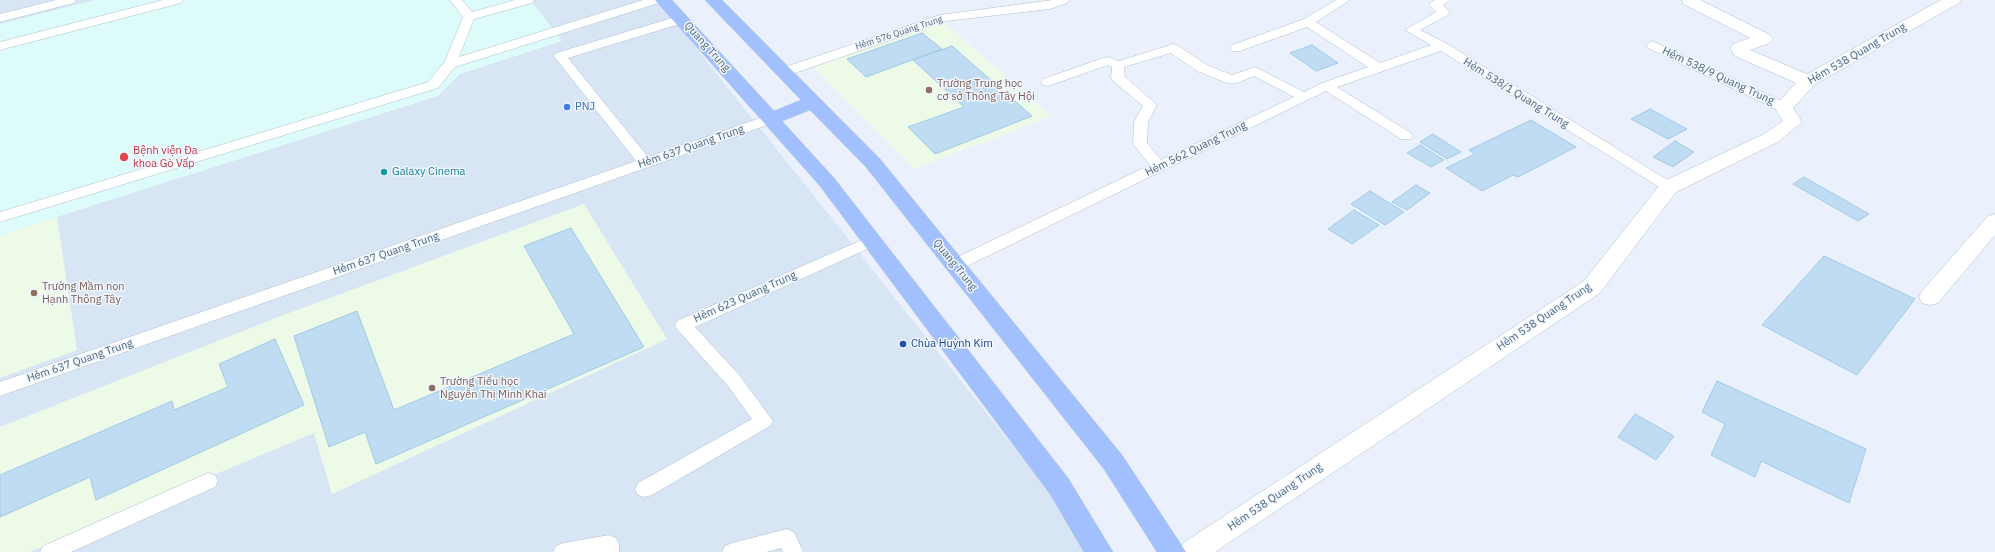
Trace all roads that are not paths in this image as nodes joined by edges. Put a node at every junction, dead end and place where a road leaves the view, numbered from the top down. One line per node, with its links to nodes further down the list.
1 (70, 0): 14 (lane)
2 (177, 0): 18 (lane)
3 (456, 0): 13 (lane)
4 (528, 0): 13 (lane)
5 (655, 0): 21 (lane)
6 (663, 0): 15 (main road, Quang Trung)
7 (713, 0): 24 (main road, Quang Trung)
8 (1063, 0): 24 (lane, Hẻm 576 Quang Trung)
9 (1344, 0): 16 (lane)
10 (1442, 0): 19 (lane, Hẻm 538/1 Quang Trung)
11 (1954, 0): 25 (street, Hẻm 538 Quang Trung)
12 (1689, 1): 25 (street)
13 (469, 17): 21 (lane)
14 (0, 18)
15 (682, 19): 31 (main road, Quang Trung); 33 (lane)
16 (1308, 22): 20 (lane); 23 (lane)
17 (1652, 45): 30 (lane, Hẻm 538/9 Quang Trung)
18 (0, 46)
19 (1442, 46): 23 (lane, Hẻm 562 Quang Trung); 35 (lane, Hẻm 538/1 Quang Trung)
20 (1236, 48)
21 (450, 64): 36 (lane)
22 (1118, 65): 26 (lane); 28 (lane); 34 (lane)
23 (1378, 68): 27 (lane, Hẻm 562 Quang Trung)
24 (784, 72): 29 (main road, Quang Trung)
25 (1808, 81): 30 (street, Hẻm 538 Quang Trung)
26 (1048, 82)
27 (1326, 86): 28 (lane, Hẻm 562 Quang Trung); 32 (lane)
28 (1304, 97): 34 (lane, Hẻm 562 Quang Trung)
29 (813, 102): 31 (main road); 39 (main road, Quang Trung)
30 (1783, 107): 35 (street, Hẻm 538 Quang Trung)
31 (771, 119): 33 (lane, Hẻm 637 Quang Trung); 38 (main road, Quang Trung)
32 (1406, 136)
33 (645, 163): 41 (lane, Hẻm 637 Quang Trung)
34 (1159, 167): 39 (lane, Hẻm 562 Quang Trung)
35 (1669, 188): 51 (street, Hẻm 538 Quang Trung)
36 (0, 217)
37 (1995, 221): 40 (street)
38 (871, 241): 43 (lane, Hẻm 623 Quang Trung); 49 (main road, Quang Trung)
39 (955, 265): 50 (main road, Quang Trung)
40 (1930, 297)
41 (0, 389)
42 (208, 481): 44 (lane)
43 (645, 489)
44 (50, 552)
45 (563, 552): 46 (lane)
46 (609, 552)
47 (732, 552): 48 (lane)
48 (793, 552)
49 (1099, 552)
50 (1172, 552)
51 (1193, 552)

